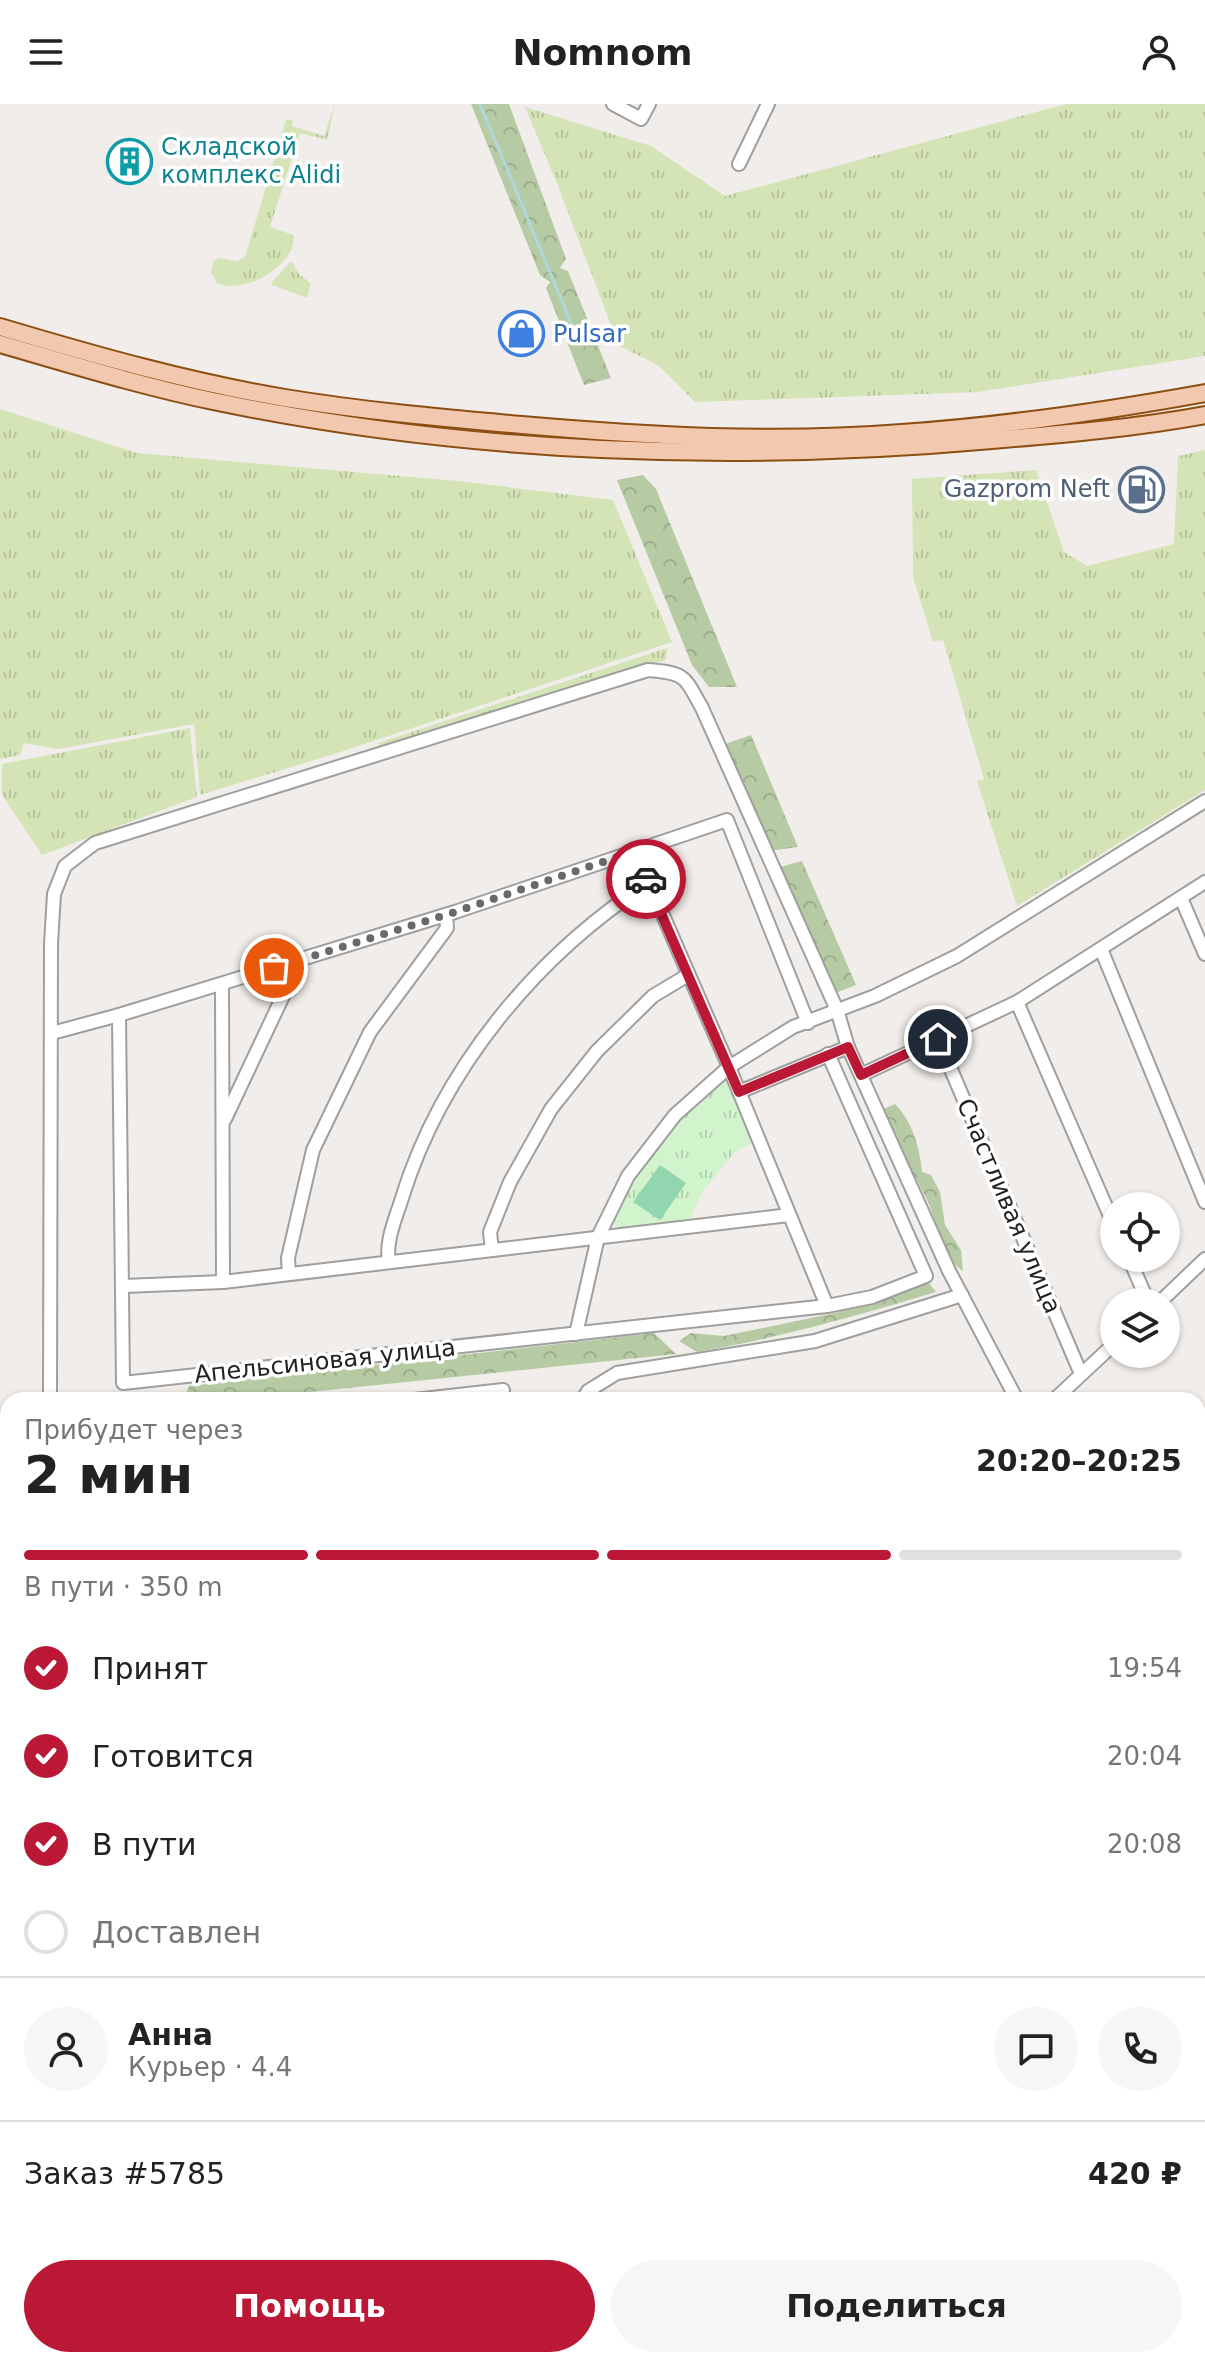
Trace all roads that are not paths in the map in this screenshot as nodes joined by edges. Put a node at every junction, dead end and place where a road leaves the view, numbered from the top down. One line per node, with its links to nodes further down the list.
1 (613, 104): 2 (street)
2 (649, 104)
3 (768, 104): 4 (street)
4 (739, 164)
5 (0, 327): 9 (main road)
6 (0, 344): 10 (main road)
7 (1205, 393): 9 (main road)
8 (1205, 415): 10 (main road)
9 (494, 422): 10 (main road)
10 (491, 440)
11 (1205, 801): 23 (street)
12 (635, 851): 14 (street); 16 (street); 25 (street)
13 (1205, 882): 15 (street)
14 (648, 883): 20 (street); 40 (street)
15 (1181, 898): 17 (street); 18 (street)
16 (446, 915): 19 (street); 41 (street)
17 (1101, 949): 22 (street); 35 (street)
18 (1205, 954)
19 (300, 960): 21 (street); 33 (street)
20 (688, 975): 30 (street); 38 (street)
21 (222, 984): 24 (street); 33 (street)
22 (1017, 1002): 27 (street); 34 (street)
23 (837, 1010): 25 (street); 26 (street); 28 (street)
24 (119, 1015): 26 (street); 43 (street, Апельсиновая улица)
25 (808, 1023): 30 (street)
26 (52, 1033): 50 (street)
27 (938, 1039): 31 (street); 49 (street, Счастливая улица)
28 (848, 1047): 29 (street); 31 (street)
29 (828, 1054): 32 (street); 46 (street, Апельсиновая улица)
30 (729, 1067): 32 (street); 37 (street)
31 (861, 1075): 45 (street)
32 (739, 1092): 36 (street)
33 (224, 1122): 42 (street)
34 (1100, 1193)
35 (1205, 1202)
36 (789, 1215): 37 (street); 46 (street)
37 (598, 1237): 38 (street); 47 (street)
38 (492, 1250): 40 (street)
39 (1205, 1259): 44 (street)
40 (389, 1262): 41 (street)
41 (289, 1274): 42 (street)
42 (223, 1282): 43 (street)
43 (124, 1286): 47 (street, Апельсиновая улица)
44 (1175, 1288)
45 (962, 1295): 51 (street); 52 (street)
46 (827, 1306): 47 (street, Апельсиновая улица)
47 (576, 1334)
48 (1100, 1357): 49 (street)
49 (1081, 1374): 53 (street)
50 (50, 1392)
51 (587, 1392)
52 (1013, 1392)
53 (1062, 1392)
54 (191, 2368): 55 (street)
55 (214, 2368)

